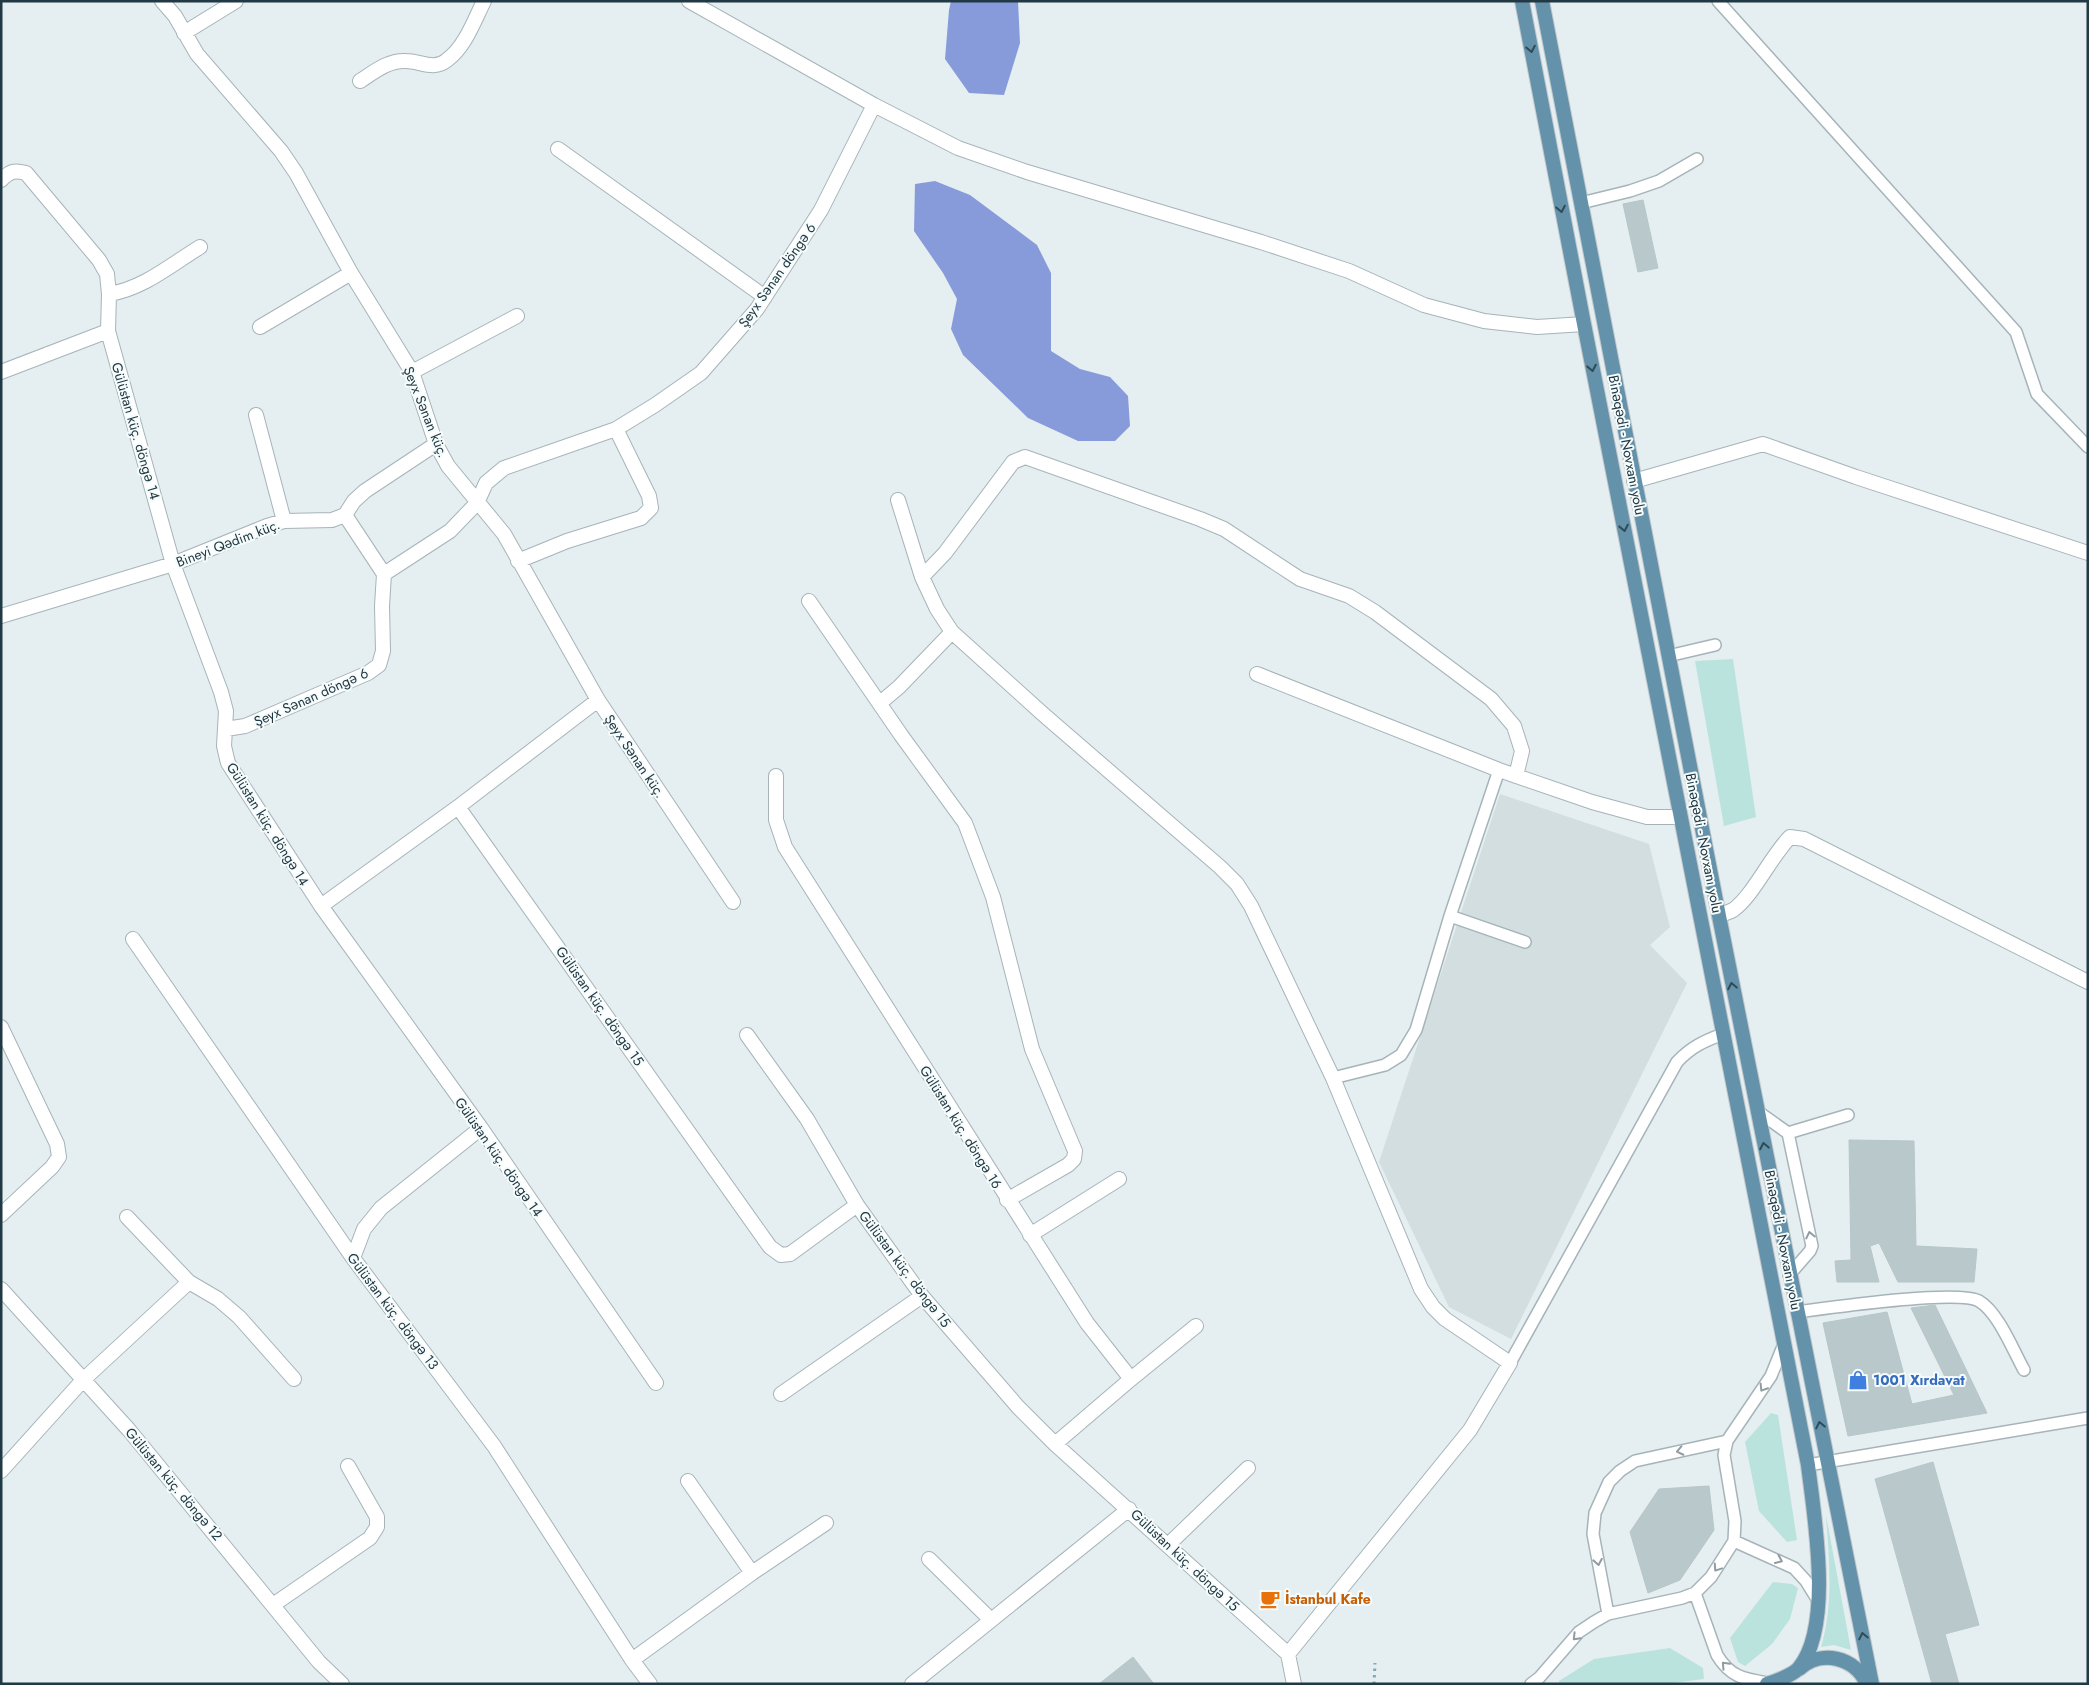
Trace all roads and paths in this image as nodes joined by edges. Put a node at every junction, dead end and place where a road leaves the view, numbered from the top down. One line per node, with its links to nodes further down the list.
1 (162, 1): 8 (street, Şeyx Sənan küç.)
2 (236, 1): 8 (street)
3 (484, 1): 9 (street)
4 (689, 1): 10 (street)
5 (1522, 1): 20 (main road, one-way to 20)
6 (1542, 1): 14 (main road, Binəqədi - Novxanı yolu)
7 (1718, 1): 28 (lane)
8 (184, 33): 16 (street, Şeyx Sənan küç.)
9 (360, 81)
10 (874, 105): 18 (street, Şeyx Sənan döngə 6); 20 (street)
11 (558, 149): 18 (street)
12 (1697, 160): 14 (lane)
13 (1, 180): 17 (street, Gülüstan küç. döngə 14)
14 (1581, 203): 29 (main road, Binəqədi - Novxanı yolu)
15 (200, 246): 17 (street)
16 (350, 273): 21 (street); 24 (street, Şeyx Sənan küç.)
17 (109, 294): 22 (street, Gülüstan küç. döngə 14)
18 (764, 297): 26 (street, Şeyx Sənan döngə 6)
19 (517, 316): 24 (street)
20 (1584, 324): 52 (main road, one-way to 52)
21 (260, 327)
22 (108, 332): 23 (street); 36 (street, Gülüstan küç. döngə 14)
23 (1, 372)
24 (412, 372): 27 (street, Şeyx Sənan küç.)
25 (256, 415): 33 (street)
26 (616, 429): 31 (street, Şeyx Sənan döngə 6); 35 (street)
27 (436, 444): 31 (street, Şeyx Sənan küç.); 32 (street)
28 (2088, 447)
29 (1634, 481): 34 (street); 43 (main road, Binəqədi - Novxanı yolu)
30 (898, 500): 38 (street)
31 (477, 503): 35 (street, Şeyx Sənan küç.); 37 (street, Şeyx Sənan döngə 6)
32 (345, 515): 33 (street, Bineyi Qədim küç.); 37 (street)
33 (284, 521): 36 (street, Bineyi Qədim küç.)
34 (2088, 553)
35 (518, 561): 45 (street, Şeyx Sənan küç.)
36 (173, 564): 40 (street, Bineyi Qədim küç.); 47 (street, Gülüstan küç. döngə 14)
37 (384, 574): 47 (street, Şeyx Sənan döngə 6)
38 (922, 577): 41 (street); 50 (street)
39 (809, 600): 46 (street)
40 (1, 616)
41 (952, 632): 46 (street); 63 (street)
42 (1715, 645): 43 (lane)
43 (1668, 656): 56 (main road, Binəqədi - Novxanı yolu)
44 (1257, 674): 48 (street)
45 (598, 700): 51 (street); 53 (street, Şeyx Sənan küç.)
46 (880, 703): 69 (street)
47 (226, 729): 54 (street, Gülüstan küç. döngə 14)
48 (1499, 770): 50 (street); 55 (lane)
49 (776, 776): 69 (street, Gülüstan küç. döngə 16)
50 (1516, 776): 52 (street)
51 (458, 807): 54 (street); 70 (street, Gülüstan küç. döngə 15)
52 (1680, 817): 61 (main road)
53 (733, 902)
54 (320, 906): 66 (street, Gülüstan küç. döngə 14)
55 (1450, 916): 58 (lane); 63 (lane)
56 (1719, 916): 59 (street); 64 (main road, Binəqədi - Novxanı yolu, one-way to 56)
57 (132, 939): 74 (street, Gülüstan küç. döngə 13)
58 (1525, 942)
59 (2088, 982)
60 (1, 1028): 71 (street)
61 (1723, 1034): 81 (main road); 82 (lane)
62 (747, 1035): 70 (street)
63 (1333, 1078): 82 (street)
64 (1757, 1111): 67 (lane); 75 (main road, Binəqədi - Novxanı yolu, one-way to 64)
65 (1848, 1116): 67 (lane)
66 (481, 1128): 74 (street); 87 (street, Gülüstan küç. döngə 14)
67 (1788, 1133): 75 (lane, one-way to 67)
68 (1119, 1179): 73 (street)
69 (1007, 1200): 73 (street, Gülüstan küç. döngə 16)
70 (857, 1205): 78 (street, Gülüstan küç. döngə 15)
71 (1, 1215)
72 (127, 1217): 76 (street)
73 (1030, 1235): 85 (street, Gülüstan küç. döngə 16)
74 (354, 1258): 110 (street, Gülüstan küç. döngə 13)
75 (1790, 1276): 79 (main road, Binəqədi - Novxanı yolu)
76 (189, 1282): 84 (street); 86 (street)
77 (1, 1289): 86 (street, Gülüstan küç. döngə 12)
78 (922, 1296): 88 (street); 91 (street, Gülüstan küç. döngə 15)
79 (1797, 1312): 83 (lane); 92 (main road, Binəqədi - Novxanı yolu, one-way to 79)
80 (1196, 1326): 85 (street)
81 (1784, 1344): 90 (lane, one-way to 90); 93 (main road)
82 (1510, 1363): 109 (street)
83 (2024, 1370)
84 (294, 1379)
85 (1131, 1379): 91 (street)
86 (83, 1380): 96 (street); 106 (street, Gülüstan küç. döngə 12)
87 (656, 1384)
88 (782, 1394)
89 (2088, 1418): 92 (lane)
90 (1727, 1441): 100 (lane); 107 (lane, one-way to 107)
91 (1055, 1444): 98 (street, Gülüstan küç. döngə 15)
92 (1827, 1461): 93 (lane); 122 (main road, Binəqədi - Novxanı yolu, one-way to 92)
93 (1808, 1465): 105 (main road)
94 (348, 1466): 106 (street)
95 (1248, 1468): 101 (street)
96 (1, 1471)
97 (688, 1481): 103 (street)
98 (1129, 1509): 101 (street, Gülüstan küç. döngə 15); 108 (street)
99 (826, 1523): 103 (street)
100 (1734, 1541): 104 (lane, one-way to 104); 105 (lane, one-way to 105)
101 (1168, 1545): 109 (street, Gülüstan küç. döngə 15)
102 (929, 1559): 108 (street)
103 (752, 1573): 110 (street)
104 (1695, 1593): 107 (lane); 119 (lane, one-way to 104)
105 (1819, 1602): 112 (main road)
106 (273, 1605): 113 (street, Gülüstan küç. döngə 12)
107 (1608, 1614): 118 (lane, one-way to 118)
108 (991, 1620): 115 (street)
109 (1288, 1654): 116 (street)
110 (632, 1660): 114 (street, Gülüstan küç. döngə 13)
111 (1375, 1663): 117 (path)
112 (1797, 1670): 119 (main road); 120 (main road); 121 (main road)
113 (342, 1684)
114 (650, 1684)
115 (912, 1684)
116 (1294, 1684)
117 (1374, 1684)
118 (1531, 1684)
119 (1768, 1684)
120 (1789, 1684)
121 (1867, 1684)
122 (1872, 1684)

